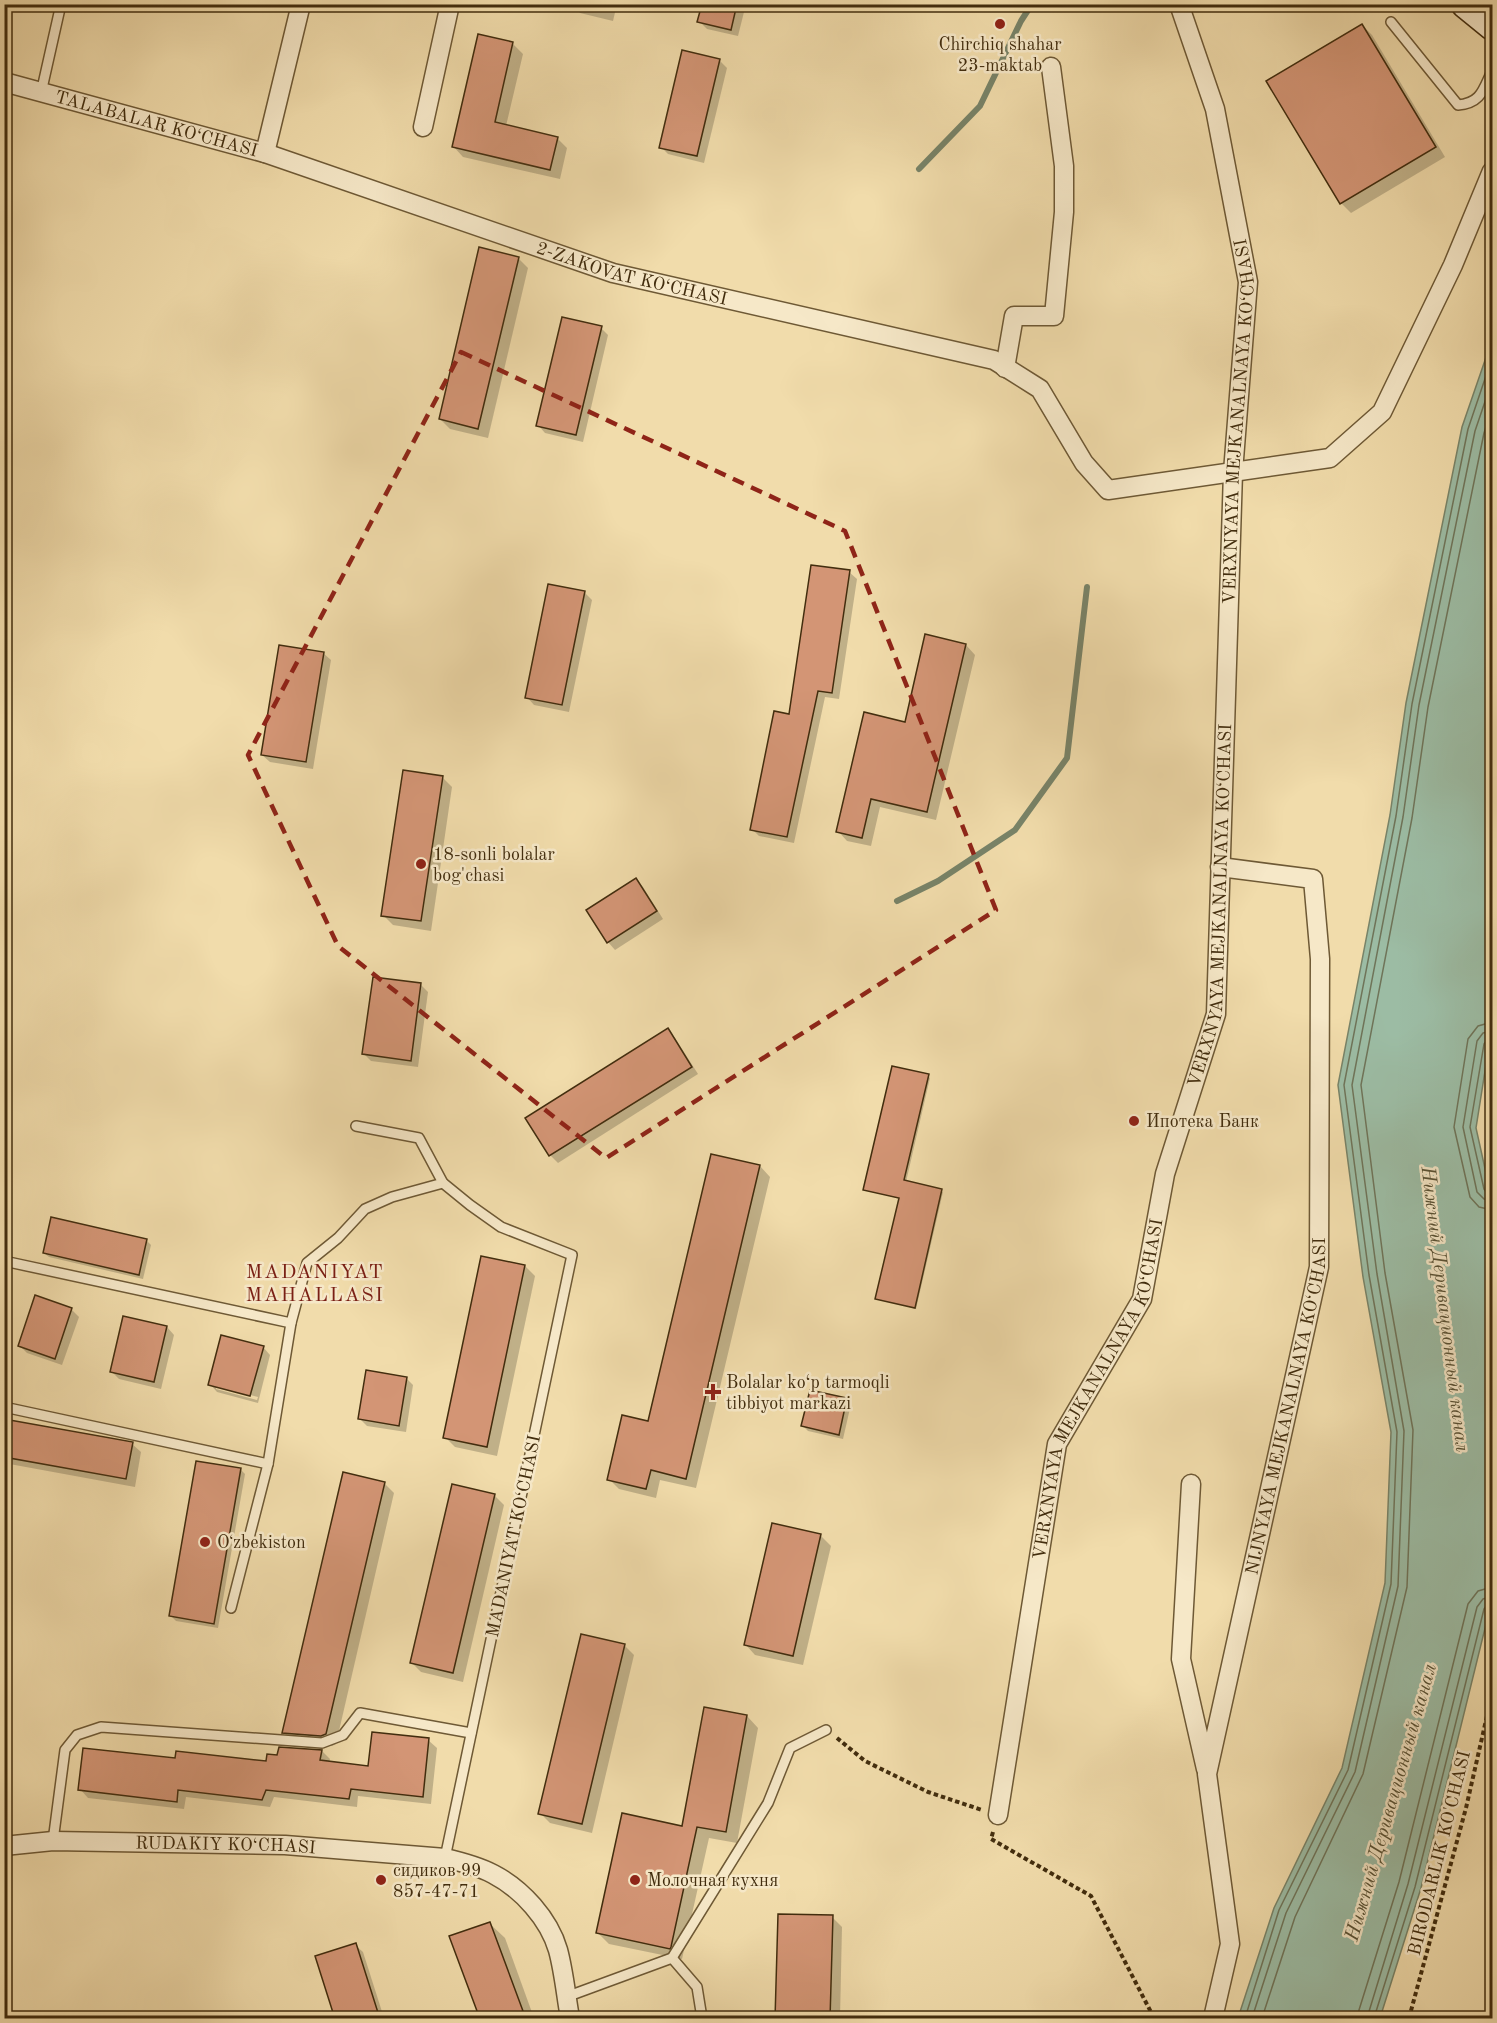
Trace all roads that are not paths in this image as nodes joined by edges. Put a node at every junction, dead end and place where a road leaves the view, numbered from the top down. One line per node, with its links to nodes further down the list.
1 (61, 4): 11 (lane)
2 (302, 4): 13 (street, TALABALAR KO‘CHASI)
3 (450, 4): 12 (street)
4 (1179, 4): 16 (street, VERXNYAYA MEJKANALNAYA KO‘CHASI)
5 (1465, 4): 7 (main road)
6 (1391, 22): 9 (lane)
7 (1492, 26)
8 (1051, 67): 15 (street)
9 (1492, 71)
10 (4, 82): 11 (street, TALABALAR KO‘CHASI)
11 (41, 93): 13 (street, TALABALAR KO‘CHASI)
12 (423, 127)
13 (265, 153): 15 (street, 2-ZAKOVAT KO‘CHASI)
14 (1492, 171): 16 (street, 2-ZAKOVAT KO‘CHASI)
15 (1005, 368): 16 (street, 2-ZAKOVAT KO‘CHASI)
16 (1233, 472): 17 (street, VERXNYAYA MEJKANALNAYA KO‘CHASI)
17 (1220, 867): 28 (street, NIJNYAYA MEJKANALNAYA KO‘CHASI); 29 (street, VERXNYAYA MEJKANALNAYA KO‘CHASI)
18 (356, 1126): 19 (lane, MADANIYAT KO‘CHASI)
19 (443, 1183): 21 (lane); 27 (lane, MADANIYAT KO‘CHASI)
20 (4, 1261): 21 (lane)
21 (291, 1323): 23 (lane)
22 (4, 1407): 23 (lane)
23 (267, 1464): 25 (lane)
24 (1191, 1484): 28 (street)
25 (231, 1608)
26 (826, 1730): 33 (lane)
27 (471, 1733): 30 (lane); 32 (lane, MADANIYAT KO‘CHASI)
28 (1207, 1773): 37 (street, NIJNYAYA MEJKANALNAYA KO‘CHASI)
29 (998, 1815)
30 (53, 1841): 31 (street, RUDAKIY KO‘CHASI); 32 (street, RUDAKIY KO‘CHASI)
31 (4, 1846)
32 (445, 1858): 34 (street)
33 (672, 1958): 34 (lane); 36 (lane)
34 (566, 1997): 35 (street)
35 (570, 2019)
36 (702, 2019)
37 (1213, 2019)

